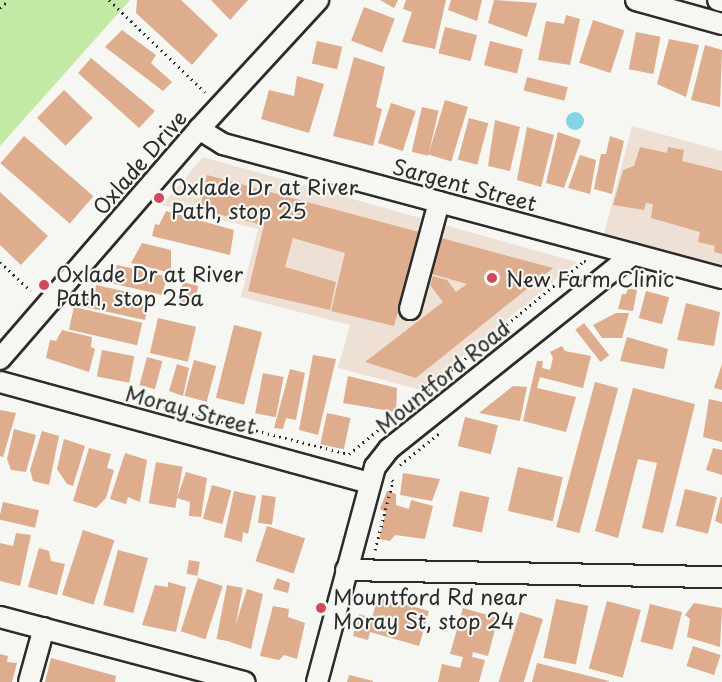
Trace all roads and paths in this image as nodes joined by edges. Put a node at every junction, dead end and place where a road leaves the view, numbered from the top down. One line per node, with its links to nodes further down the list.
1 (9, 0): 5 (path)
2 (109, 0): 7 (path)
3 (318, 0): 8 (street, Oxlade Drive)
4 (636, 0): 6 (street)
5 (0, 8)
6 (722, 24)
7 (205, 92)
8 (198, 129): 9 (street, Sargent Street); 16 (street, Oxlade Drive)
9 (439, 202): 10 (street, Sargent Street); 15 (street)
10 (633, 254): 13 (street, Sargent Street); 20 (street, Mountford Road)
11 (0, 262): 14 (path)
12 (590, 262): 18 (path)
13 (722, 278)
14 (31, 291)
15 (410, 309)
16 (0, 359)
17 (0, 382): 20 (street, Moray Street)
18 (152, 404)
19 (448, 426): 21 (path)
20 (369, 483): 22 (street, Mountford Road)
21 (375, 550)
22 (346, 570): 23 (street); 28 (street, Mountford Road)
23 (722, 577)
24 (0, 617): 25 (street)
25 (44, 628): 26 (street); 27 (street)
26 (30, 682)
27 (245, 682)
28 (317, 682)

